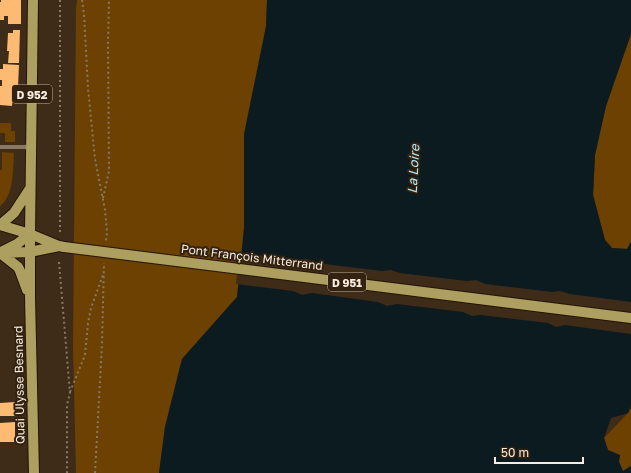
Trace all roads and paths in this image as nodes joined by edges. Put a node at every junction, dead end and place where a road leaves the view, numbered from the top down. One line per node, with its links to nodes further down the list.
1 (33, 0): 6 (main road, D 952)
2 (60, 0): 10 (path)
3 (82, 0): 8 (path)
4 (109, 0): 8 (path)
5 (0, 147): 6 (lane)
6 (31, 147): 7 (main road, D 952)
7 (30, 189): 9 (main road); 11 (main road, D 952)
8 (103, 199): 12 (path)
9 (0, 225): 11 (main road)
10 (60, 233)
11 (30, 234): 13 (main road, D 951); 14 (main road, D 952); 15 (main road)
12 (105, 246)
13 (62, 247): 14 (main road, D 951); 20 (main road, Pont François Mitterrand / D 951, bridge)
14 (30, 252): 15 (main road); 19 (main road, D 952)
15 (0, 253): 19 (main road)
16 (104, 260): 18 (path)
17 (60, 262): 21 (path)
18 (103, 274): 21 (path); 24 (path)
19 (30, 297): 22 (main road, Quai Ulysse Besnard / D 952)
20 (631, 318)
21 (70, 393): 23 (path)
22 (34, 473)
23 (67, 473)
24 (95, 473)

